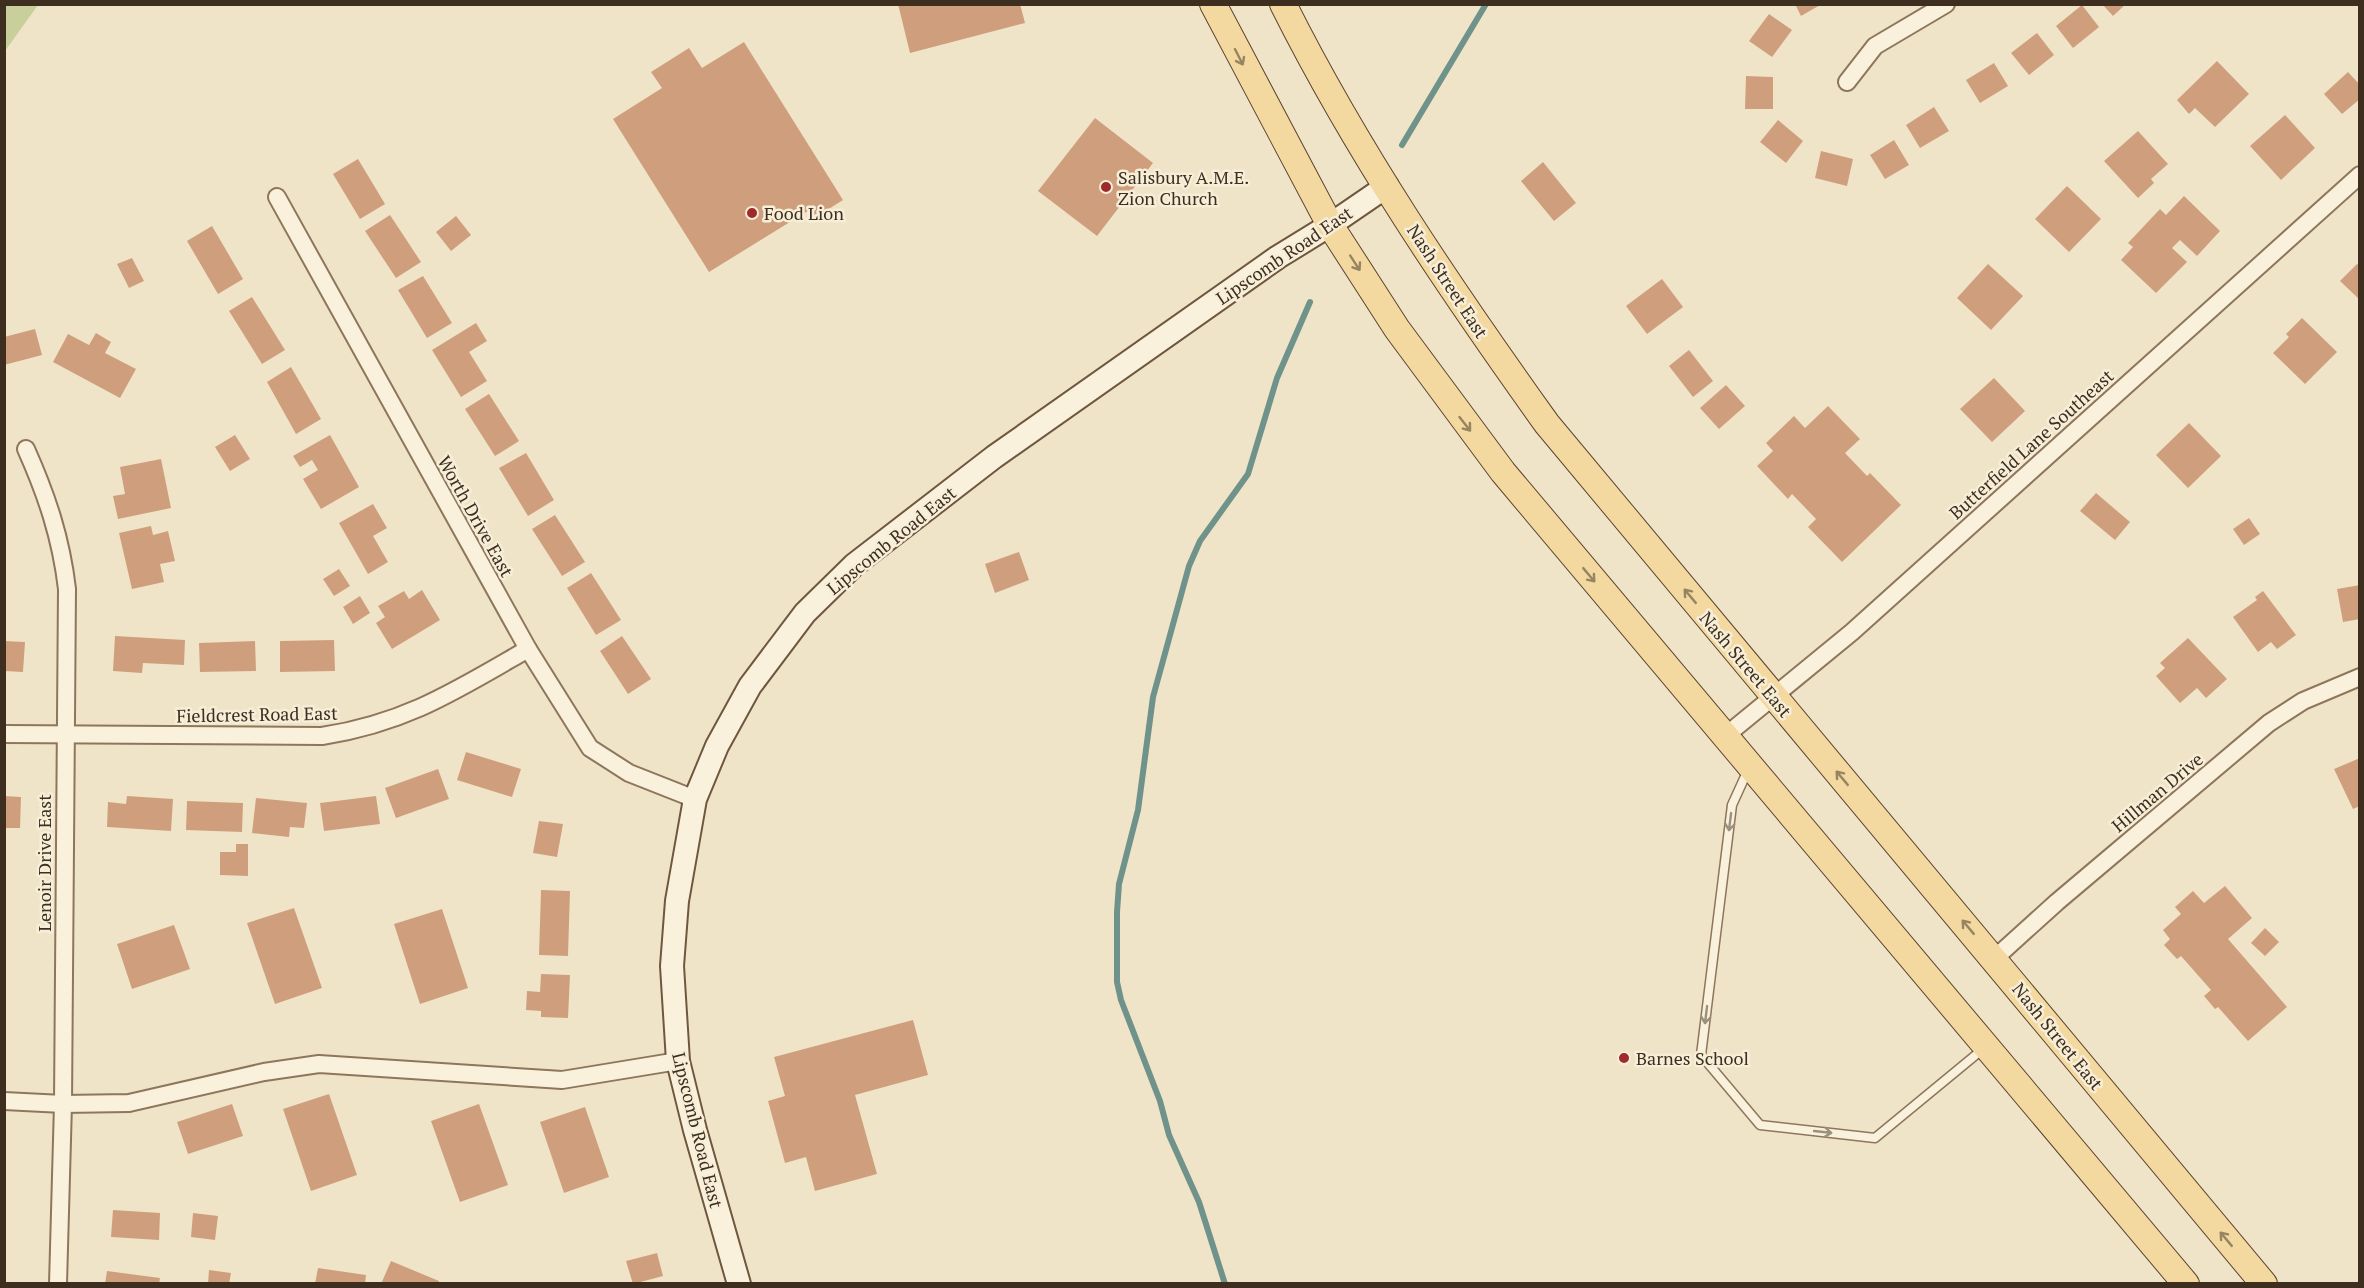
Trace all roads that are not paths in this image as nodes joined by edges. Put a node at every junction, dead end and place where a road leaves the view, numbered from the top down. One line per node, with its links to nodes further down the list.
1 (1213, 4): 8 (main road, one-way to 8)
2 (1283, 4): 6 (main road, Nash Street East)
3 (1946, 4): 4 (street)
4 (1847, 82)
5 (2360, 175): 12 (street, Butterfield Lane Southeast)
6 (1387, 186): 8 (street, Lipscomb Road East); 12 (main road, Nash Street East, one-way to 6)
7 (277, 197): 10 (street, Worth Drive East)
8 (1330, 225): 15 (main road, one-way to 15); 17 (street, Lipscomb Road East)
9 (26, 449): 14 (street, Lenoir Drive East)
10 (528, 649): 14 (street, Fieldcrest Road East); 17 (street, Worth Drive East)
11 (2360, 677): 18 (street, Hillman Drive)
12 (1773, 696): 15 (street, Butterfield Lane Southeast); 18 (main road, Nash Street East, one-way to 12)
13 (4, 734): 14 (street, Fieldcrest Road East)
14 (64, 734): 22 (street, Lenoir Drive East)
15 (1724, 737): 16 (main road)
16 (1750, 767): 19 (main road); 19 (lane, one-way to 19)
17 (695, 799): 20 (street, Lipscomb Road East)
18 (1995, 959): 26 (main road, Nash Street East, one-way to 18)
19 (1985, 1048): 25 (main road)
20 (678, 1061): 22 (street); 24 (street, Lipscomb Road East)
21 (4, 1101): 22 (street)
22 (63, 1104): 23 (street, Lenoir Drive East)
23 (58, 1284)
24 (739, 1284)
25 (2186, 1284)
26 (2264, 1284)

